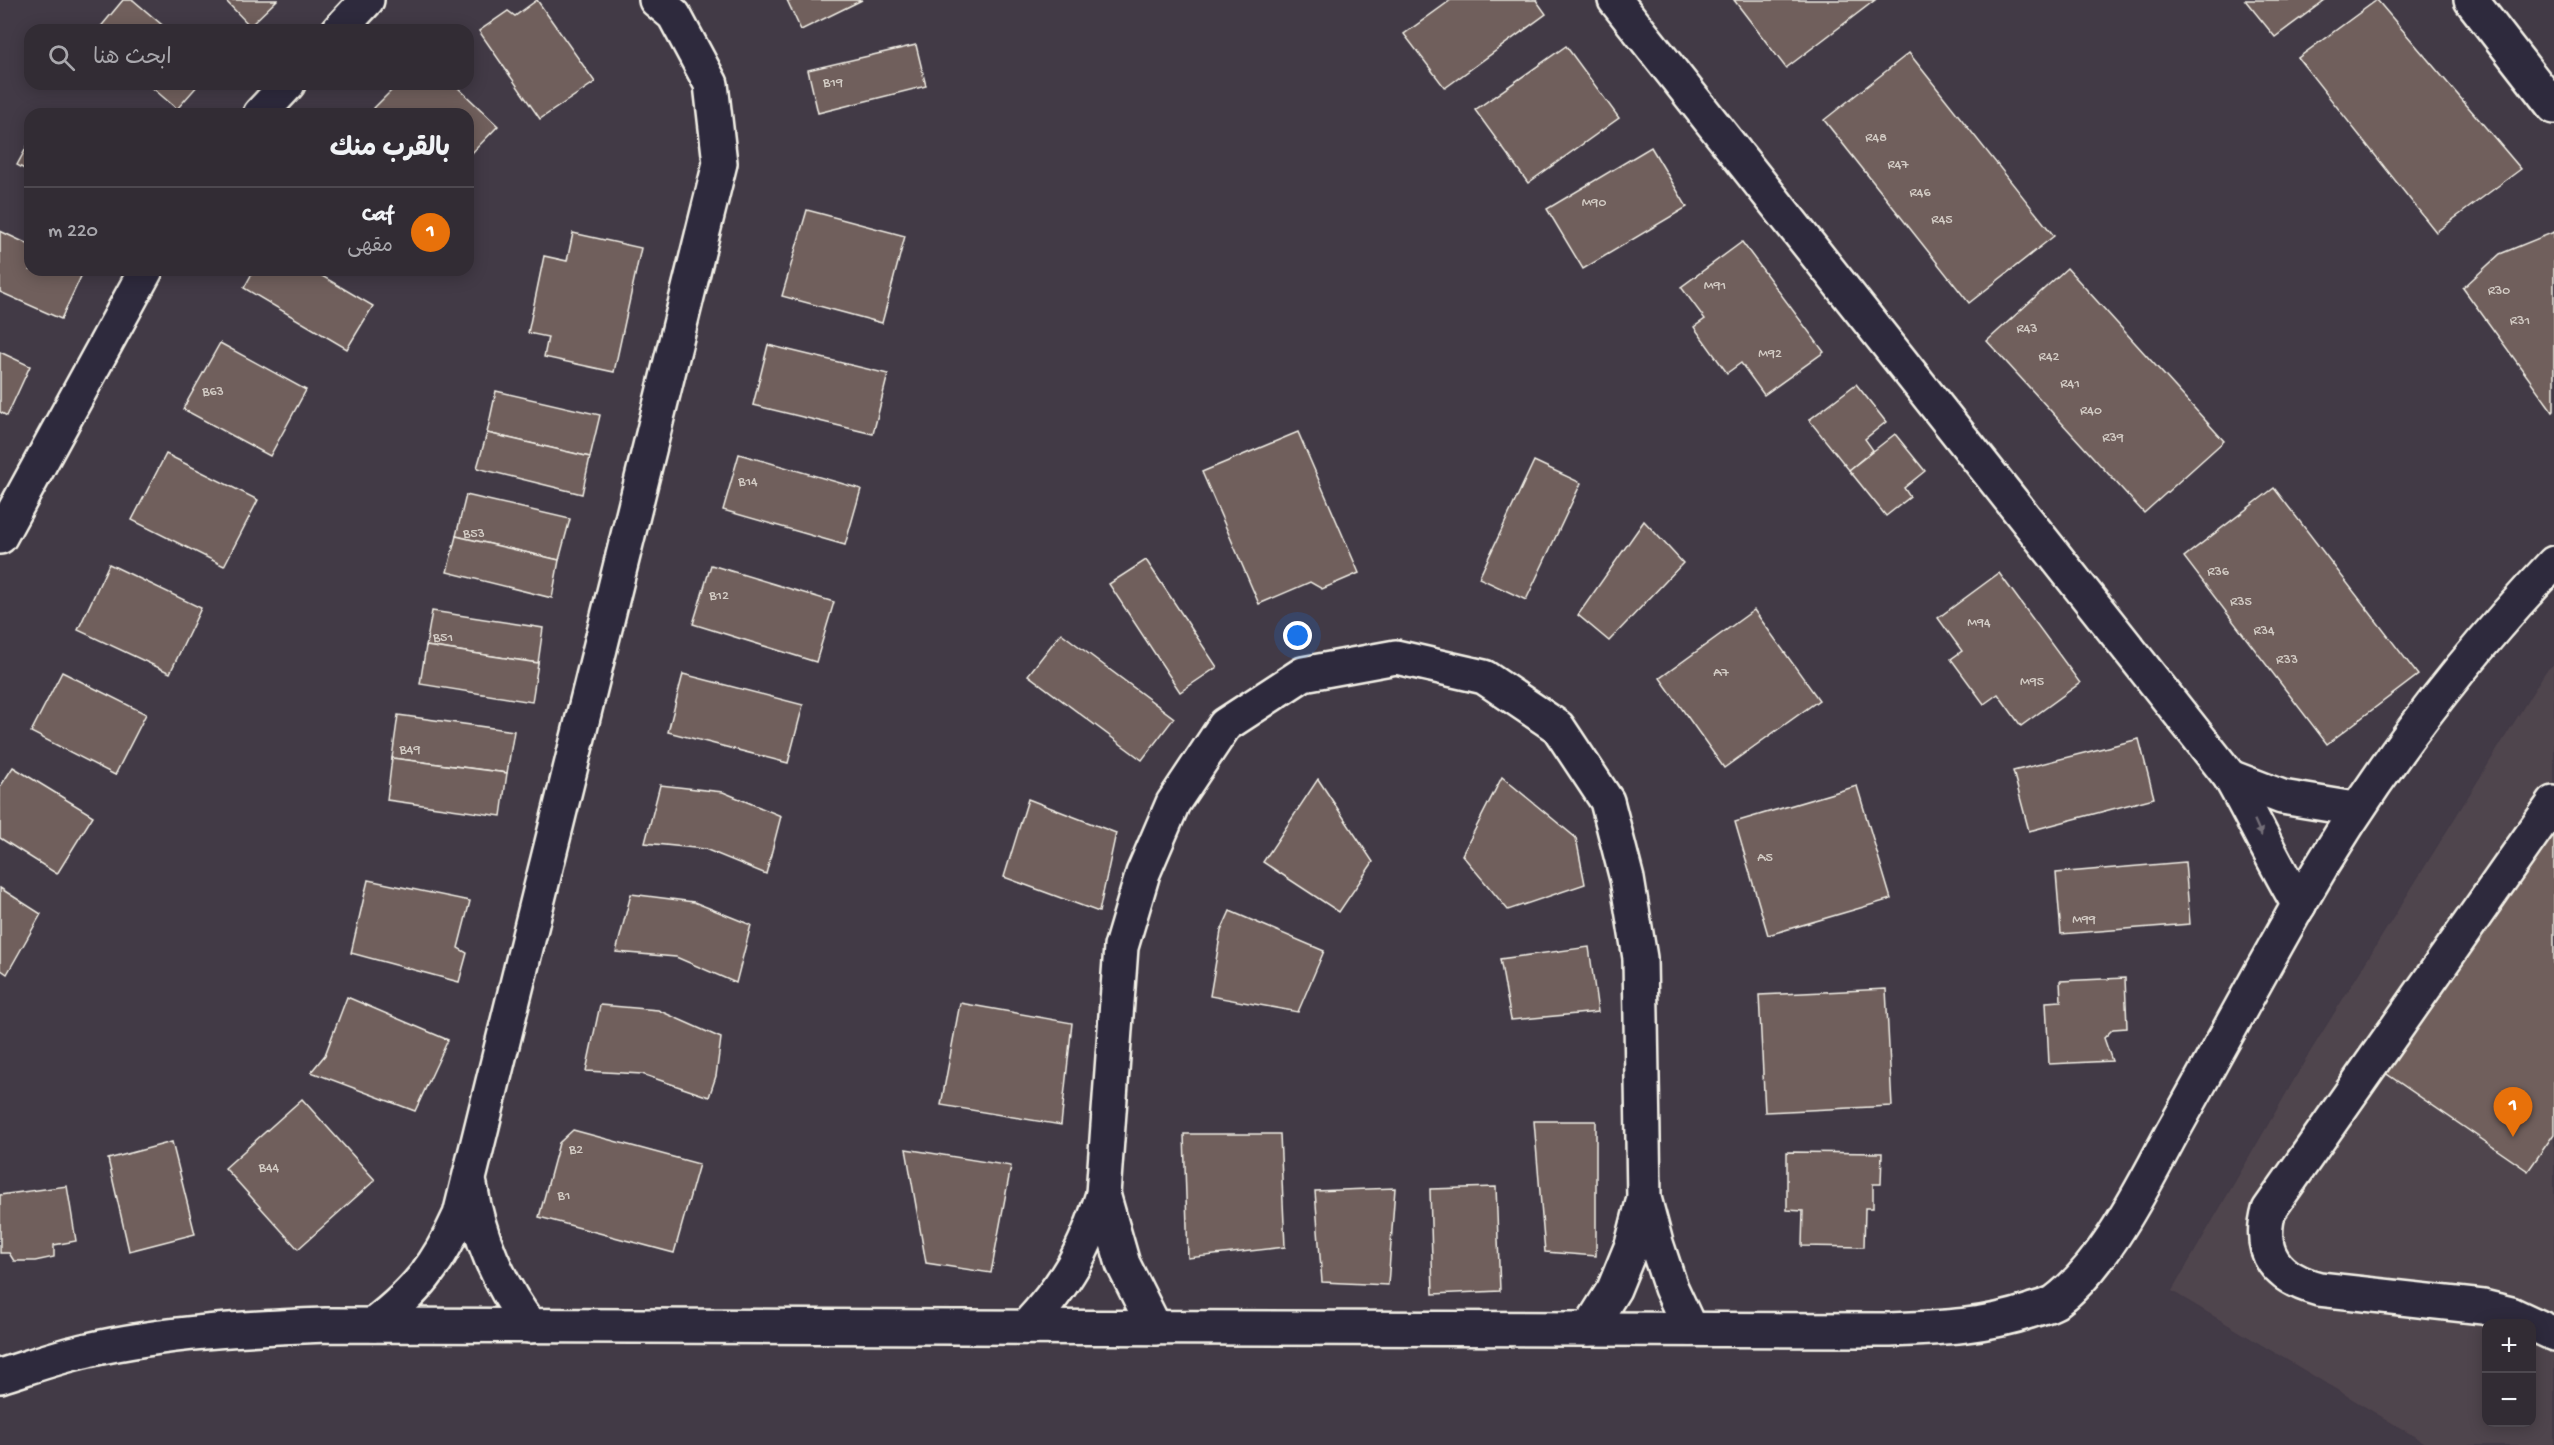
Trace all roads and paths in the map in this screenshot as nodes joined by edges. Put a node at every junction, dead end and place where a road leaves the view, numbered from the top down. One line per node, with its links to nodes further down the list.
1 (367, 0): 5 (street)
2 (656, 0): 16 (street)
3 (1615, 0): 12 (street)
4 (2472, 0): 7 (street)
5 (345, 24)
6 (282, 90): 8 (street)
7 (2554, 107)
8 (266, 108)
9 (143, 276): 10 (street)
10 (0, 537)
11 (2554, 563): 14 (street)
12 (2230, 777): 14 (street); 15 (street, one-way to 15)
13 (2554, 802): 25 (street)
14 (2355, 809): 15 (street)
15 (2299, 905): 24 (street)
16 (469, 1180): 19 (street); 20 (street)
17 (1103, 1194): 18 (street); 21 (street); 22 (street)
18 (1644, 1198): 23 (street); 24 (street)
19 (373, 1325): 20 (street); 26 (street)
20 (530, 1326): 21 (street)
21 (1026, 1327): 22 (street)
22 (1155, 1328): 23 (street)
23 (1589, 1329): 24 (street)
24 (1690, 1329)
25 (2554, 1334)
26 (0, 1376)

